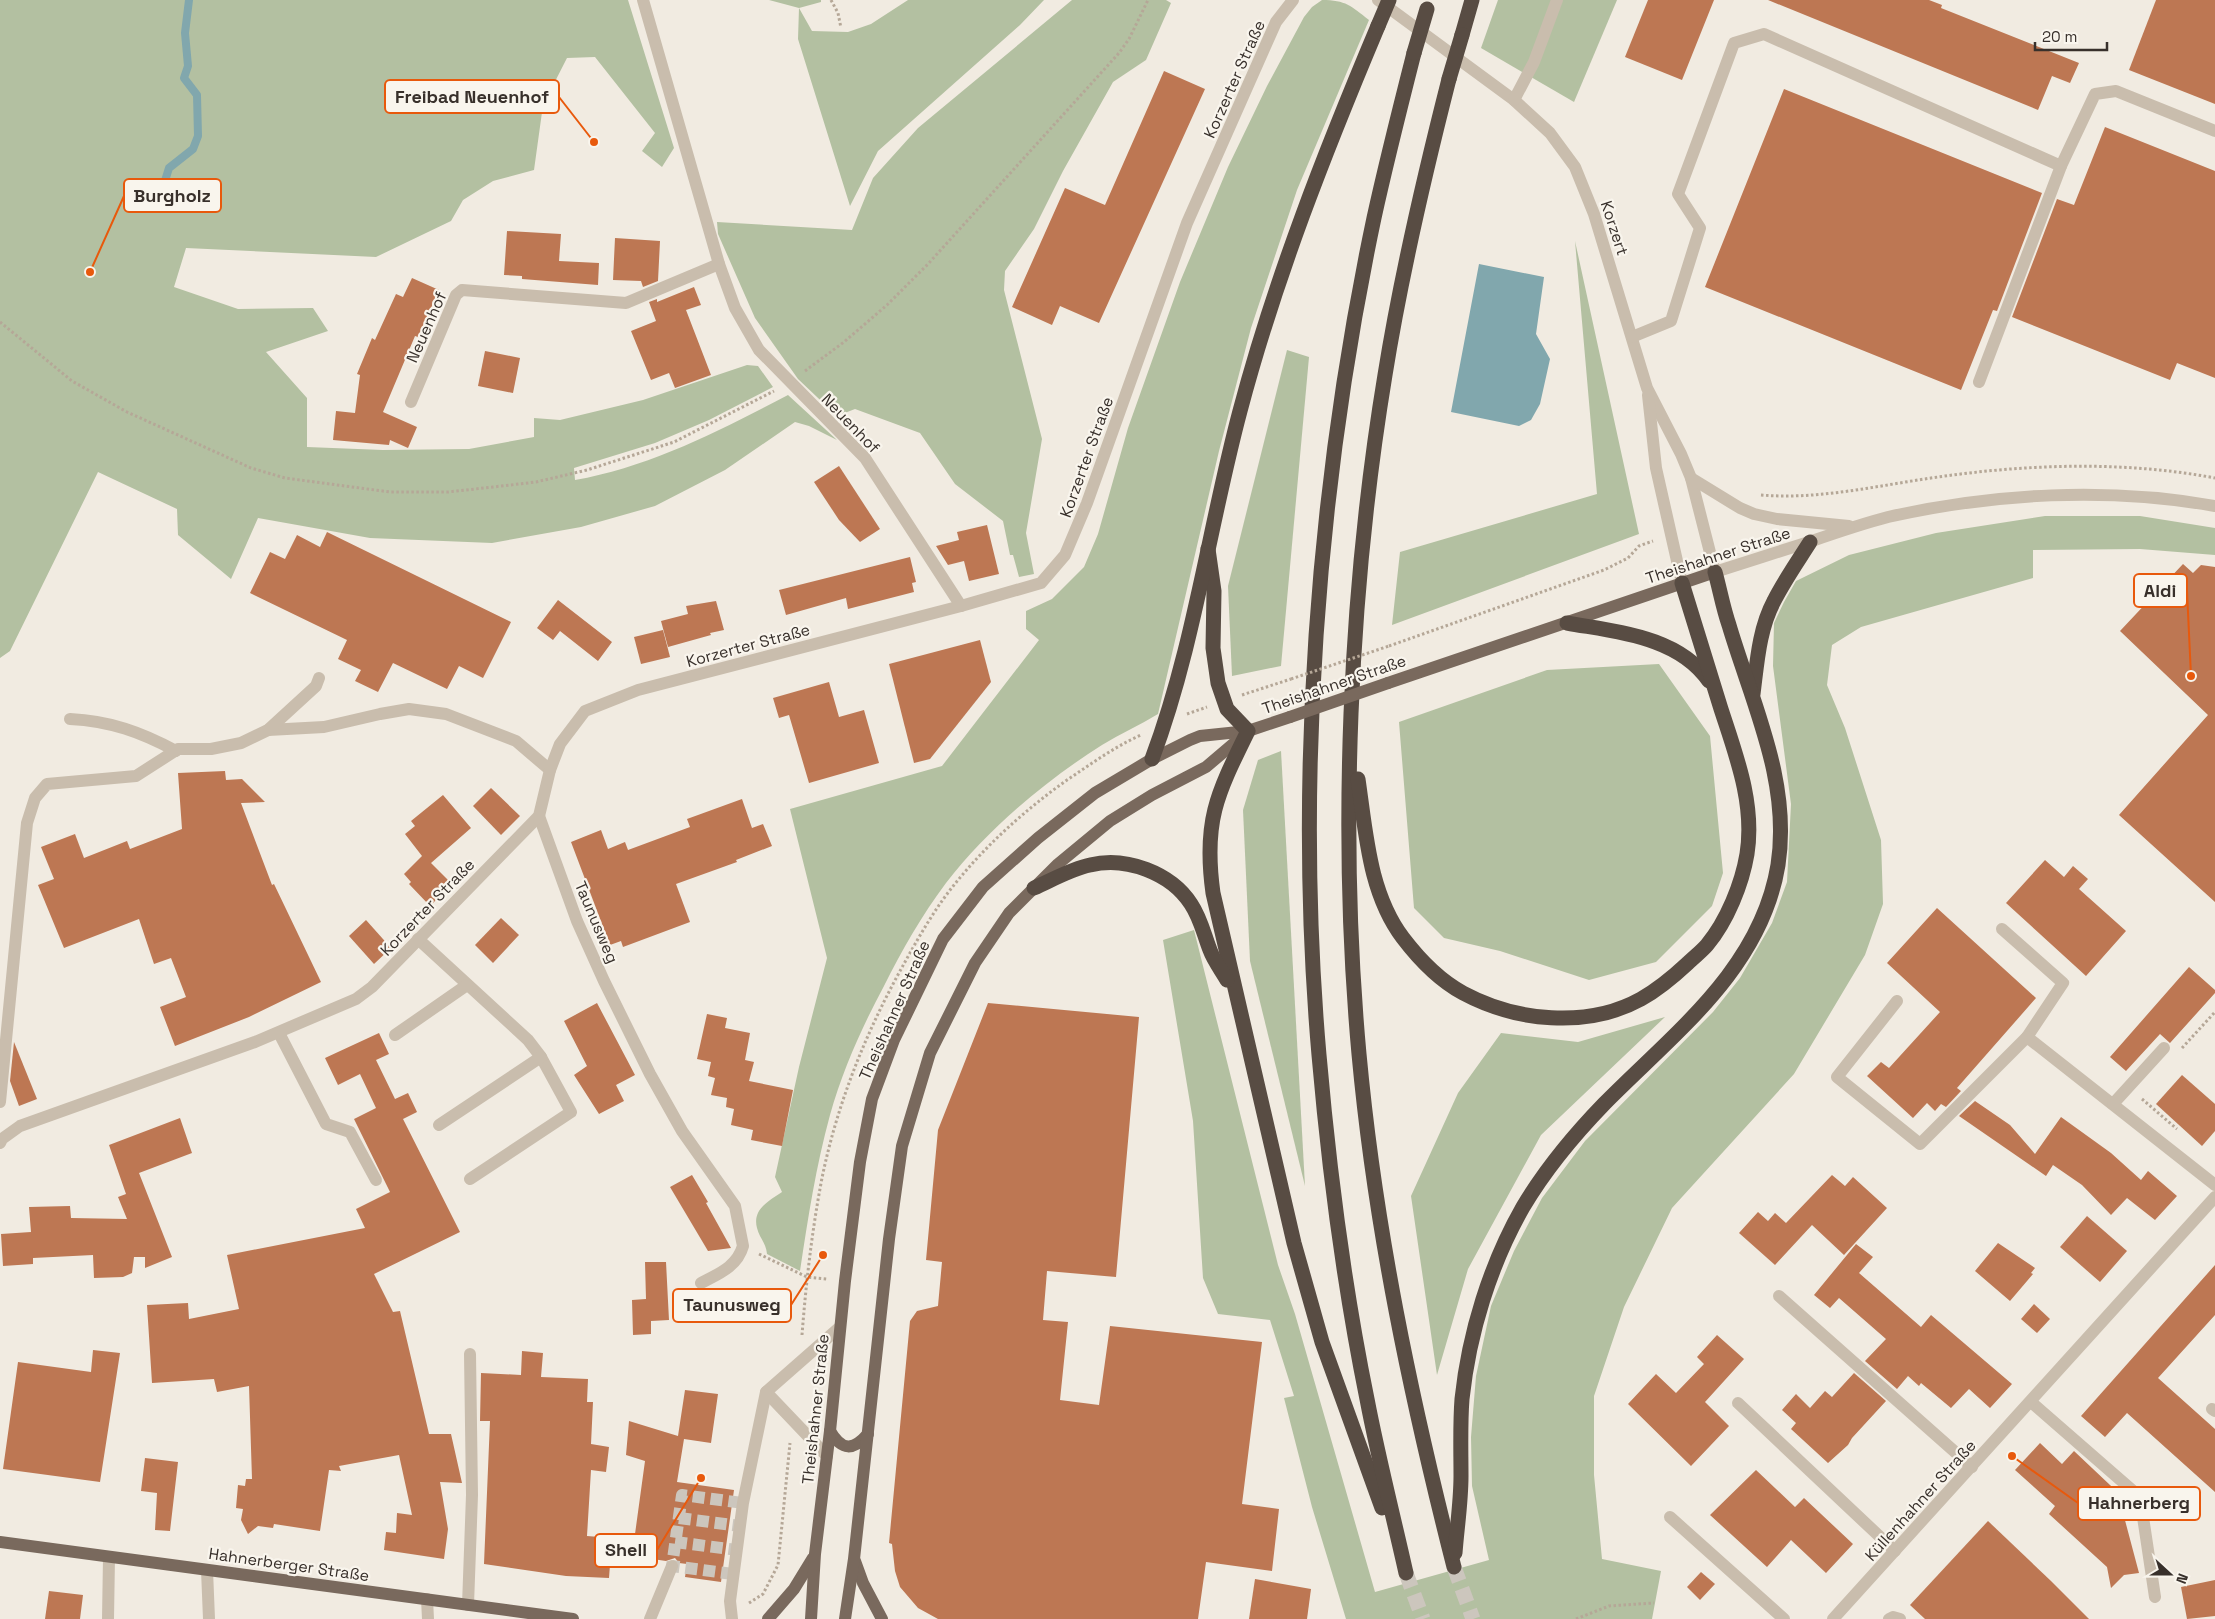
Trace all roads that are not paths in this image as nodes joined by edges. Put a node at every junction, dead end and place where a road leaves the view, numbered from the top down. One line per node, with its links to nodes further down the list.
1 (643, 0): 11 (street, Neuenhof)
2 (1293, 0): 23 (street, Korzerter Straße)
3 (1378, 0): 8 (street, Korzert)
4 (1389, 0): 20 (highway, bridge)
5 (1472, 0): 31 (highway, bridge)
6 (1557, 0): 8 (street)
7 (1429, 5): 40 (highway, bridge)
8 (1514, 100): 12 (street, Korzert)
9 (2215, 131): 10 (street)
10 (2061, 166): 12 (street); 13 (street)
11 (719, 264): 15 (street, Neuenhof); 23 (street, Neuenhof)
12 (1632, 337): 14 (street, Korzert)
13 (1979, 382)
14 (1647, 388): 16 (street, Korzert); 22 (street, Korzert)
15 (411, 402)
16 (1691, 478): 18 (street); 21 (street, Korzert)
17 (2215, 506): 18 (street, Theishahner Straße)
18 (1854, 527): 19 (street, Theishahner Straße)
19 (1810, 542): 21 (street, Theishahner Straße); 27 (highway)
20 (1208, 549): 30 (highway); 33 (highway)
21 (1715, 572): 22 (main road, Theishahner Straße); 27 (highway)
22 (1682, 584): 24 (main road, Theishahner Straße); 26 (highway)
23 (961, 606): 34 (street, Korzerter Straße)
24 (1567, 623): 26 (highway); 30 (main road, Theishahner Straße, bridge)
25 (319, 678): 29 (street)
26 (1715, 688): 31 (highway)
27 (1753, 698): 31 (highway)
28 (70, 719): 32 (street)
29 (268, 730): 32 (street); 34 (street)
30 (1248, 731): 33 (main road, Theishahner Straße); 36 (main road, Theishahner Straße); 40 (highway)
31 (1351, 733)
32 (176, 751): 47 (street)
33 (1152, 759): 57 (main road, Theishahner Straße)
34 (550, 770): 35 (street, Korzerter Straße)
35 (539, 816): 38 (street, Korzerter Straße); 55 (street, Taunusweg)
36 (1034, 888): 40 (highway); 63 (main road, Theishahner Straße)
37 (2002, 929): 44 (street)
38 (418, 939): 39 (street); 42 (street, Korzerter Straße)
39 (467, 985): 43 (street); 46 (street)
40 (1234, 993)
41 (1897, 1001): 44 (street)
42 (279, 1033): 50 (street, Korzerter Straße); 52 (street)
43 (395, 1035)
44 (2028, 1037): 48 (street)
45 (2164, 1048): 48 (street)
46 (541, 1057): 49 (street); 51 (street)
47 (0, 1102)
48 (2113, 1104): 53 (street)
49 (439, 1124)
50 (0, 1143)
51 (470, 1179)
52 (376, 1180)
53 (2215, 1185)
54 (2215, 1197): 60 (street, Küllenhahner Straße)
55 (701, 1283)
56 (1779, 1296): 65 (street)
57 (840, 1327): 59 (street); 62 (main road, Theishahner Straße)
58 (470, 1354): 76 (street)
59 (766, 1392): 64 (street); 83 (street)
60 (2031, 1402): 65 (street, Küllenhahner Straße); 74 (street)
61 (1738, 1403): 68 (street)
62 (830, 1431): 63 (main road); 64 (main road, Theishahner Straße)
63 (868, 1434): 71 (main road, Theishahner Straße)
64 (828, 1456): 69 (main road, Theishahner Straße)
65 (1972, 1467): 68 (street, Küllenhahner Straße)
66 (1670, 1517): 88 (street)
67 (0, 1542): 70 (main road, Hahnerberger Straße)
68 (1895, 1551): 89 (street, Küllenhahner Straße)
69 (815, 1554): 84 (main road); 85 (main road, Theishahner Straße)
70 (109, 1556): 73 (main road, Hahnerberger Straße); 78 (street)
71 (854, 1559): 86 (main road, Theishahner Straße); 87 (main road)
72 (672, 1566): 82 (street)
73 (208, 1570): 75 (main road, Hahnerberger Straße); 79 (street)
74 (2155, 1597)
75 (428, 1599): 76 (main road, Hahnerberger Straße); 80 (street)
76 (468, 1605): 77 (main road, Hahnerberger Straße)
77 (529, 1616): 81 (main road, Hahnerberger Straße)
78 (108, 1619)
79 (209, 1619)
80 (428, 1619)
81 (573, 1619)
82 (650, 1619)
83 (732, 1619)
84 (768, 1619)
85 (811, 1619)
86 (846, 1619)
87 (882, 1619)
88 (1784, 1619)
89 (1833, 1619)
90 (1889, 1619): 91 (street)
91 (1900, 1619)

